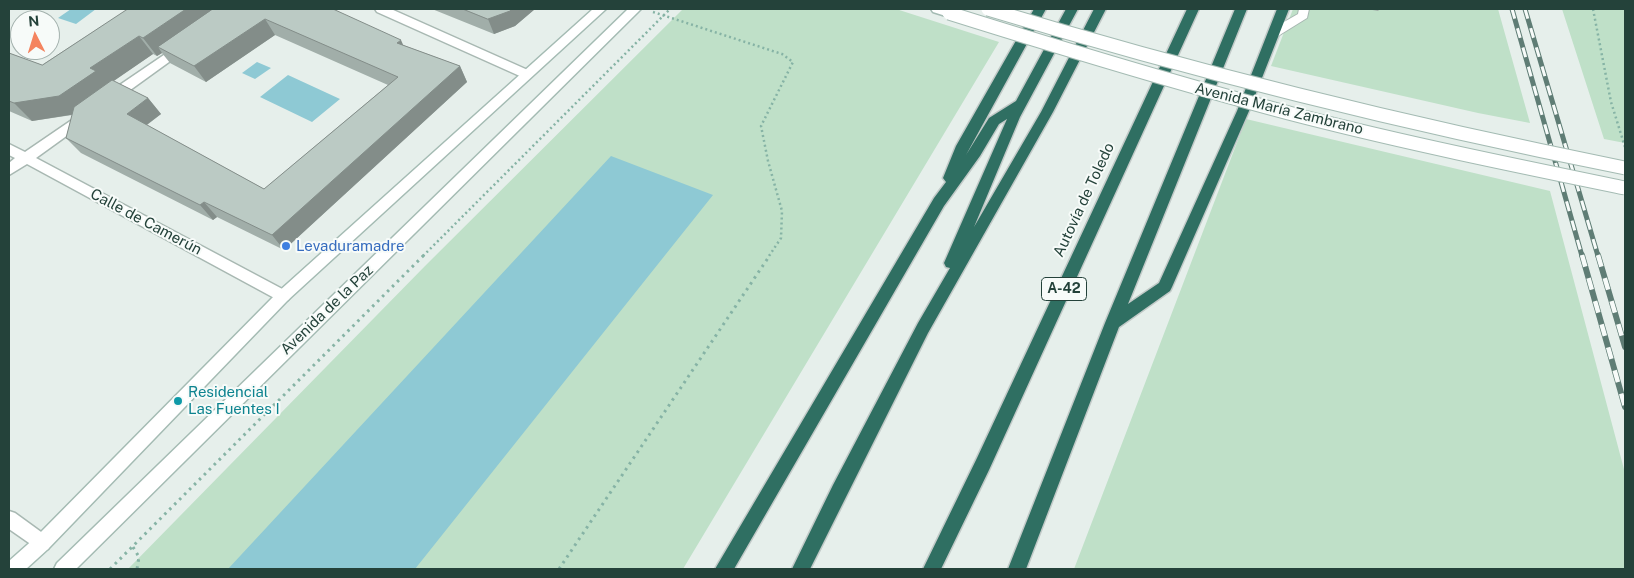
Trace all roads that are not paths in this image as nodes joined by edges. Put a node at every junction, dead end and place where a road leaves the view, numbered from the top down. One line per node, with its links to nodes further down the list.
1 (380, 9): 15 (street)
2 (600, 9): 15 (street)
3 (635, 9): 29 (street, Avenida de la Paz)
4 (988, 9): 19 (street, Avenida María Zambrano, bridge)
5 (1040, 9): 22 (highway)
6 (1072, 9): 16 (highway)
7 (1100, 9): 25 (highway)
8 (1193, 9): 32 (highway, Autovía de Toledo / A-42)
9 (1241, 9): 24 (highway)
10 (1283, 9): 13 (highway)
11 (1304, 9): 13 (lane)
12 (943, 11): 21 (street, Avenida María Zambrano, bridge)
13 (1274, 33): 24 (highway)
14 (196, 37): 18 (street)
15 (526, 74): 23 (street)
16 (1021, 104): 22 (highway); 25 (highway)
17 (9, 149): 18 (street, Calle de Camerún)
18 (27, 157): 20 (street); 23 (street, Calle de Camerún)
19 (1625, 168)
20 (9, 170)
21 (1625, 188)
22 (939, 202): 30 (highway)
23 (284, 296): 27 (street)
24 (1113, 323): 33 (highway)
25 (923, 328): 31 (highway)
26 (9, 519): 27 (street)
27 (42, 543): 28 (street)
28 (13, 569)
29 (63, 569)
30 (724, 569)
31 (801, 569)
32 (932, 569)
33 (1017, 569)

